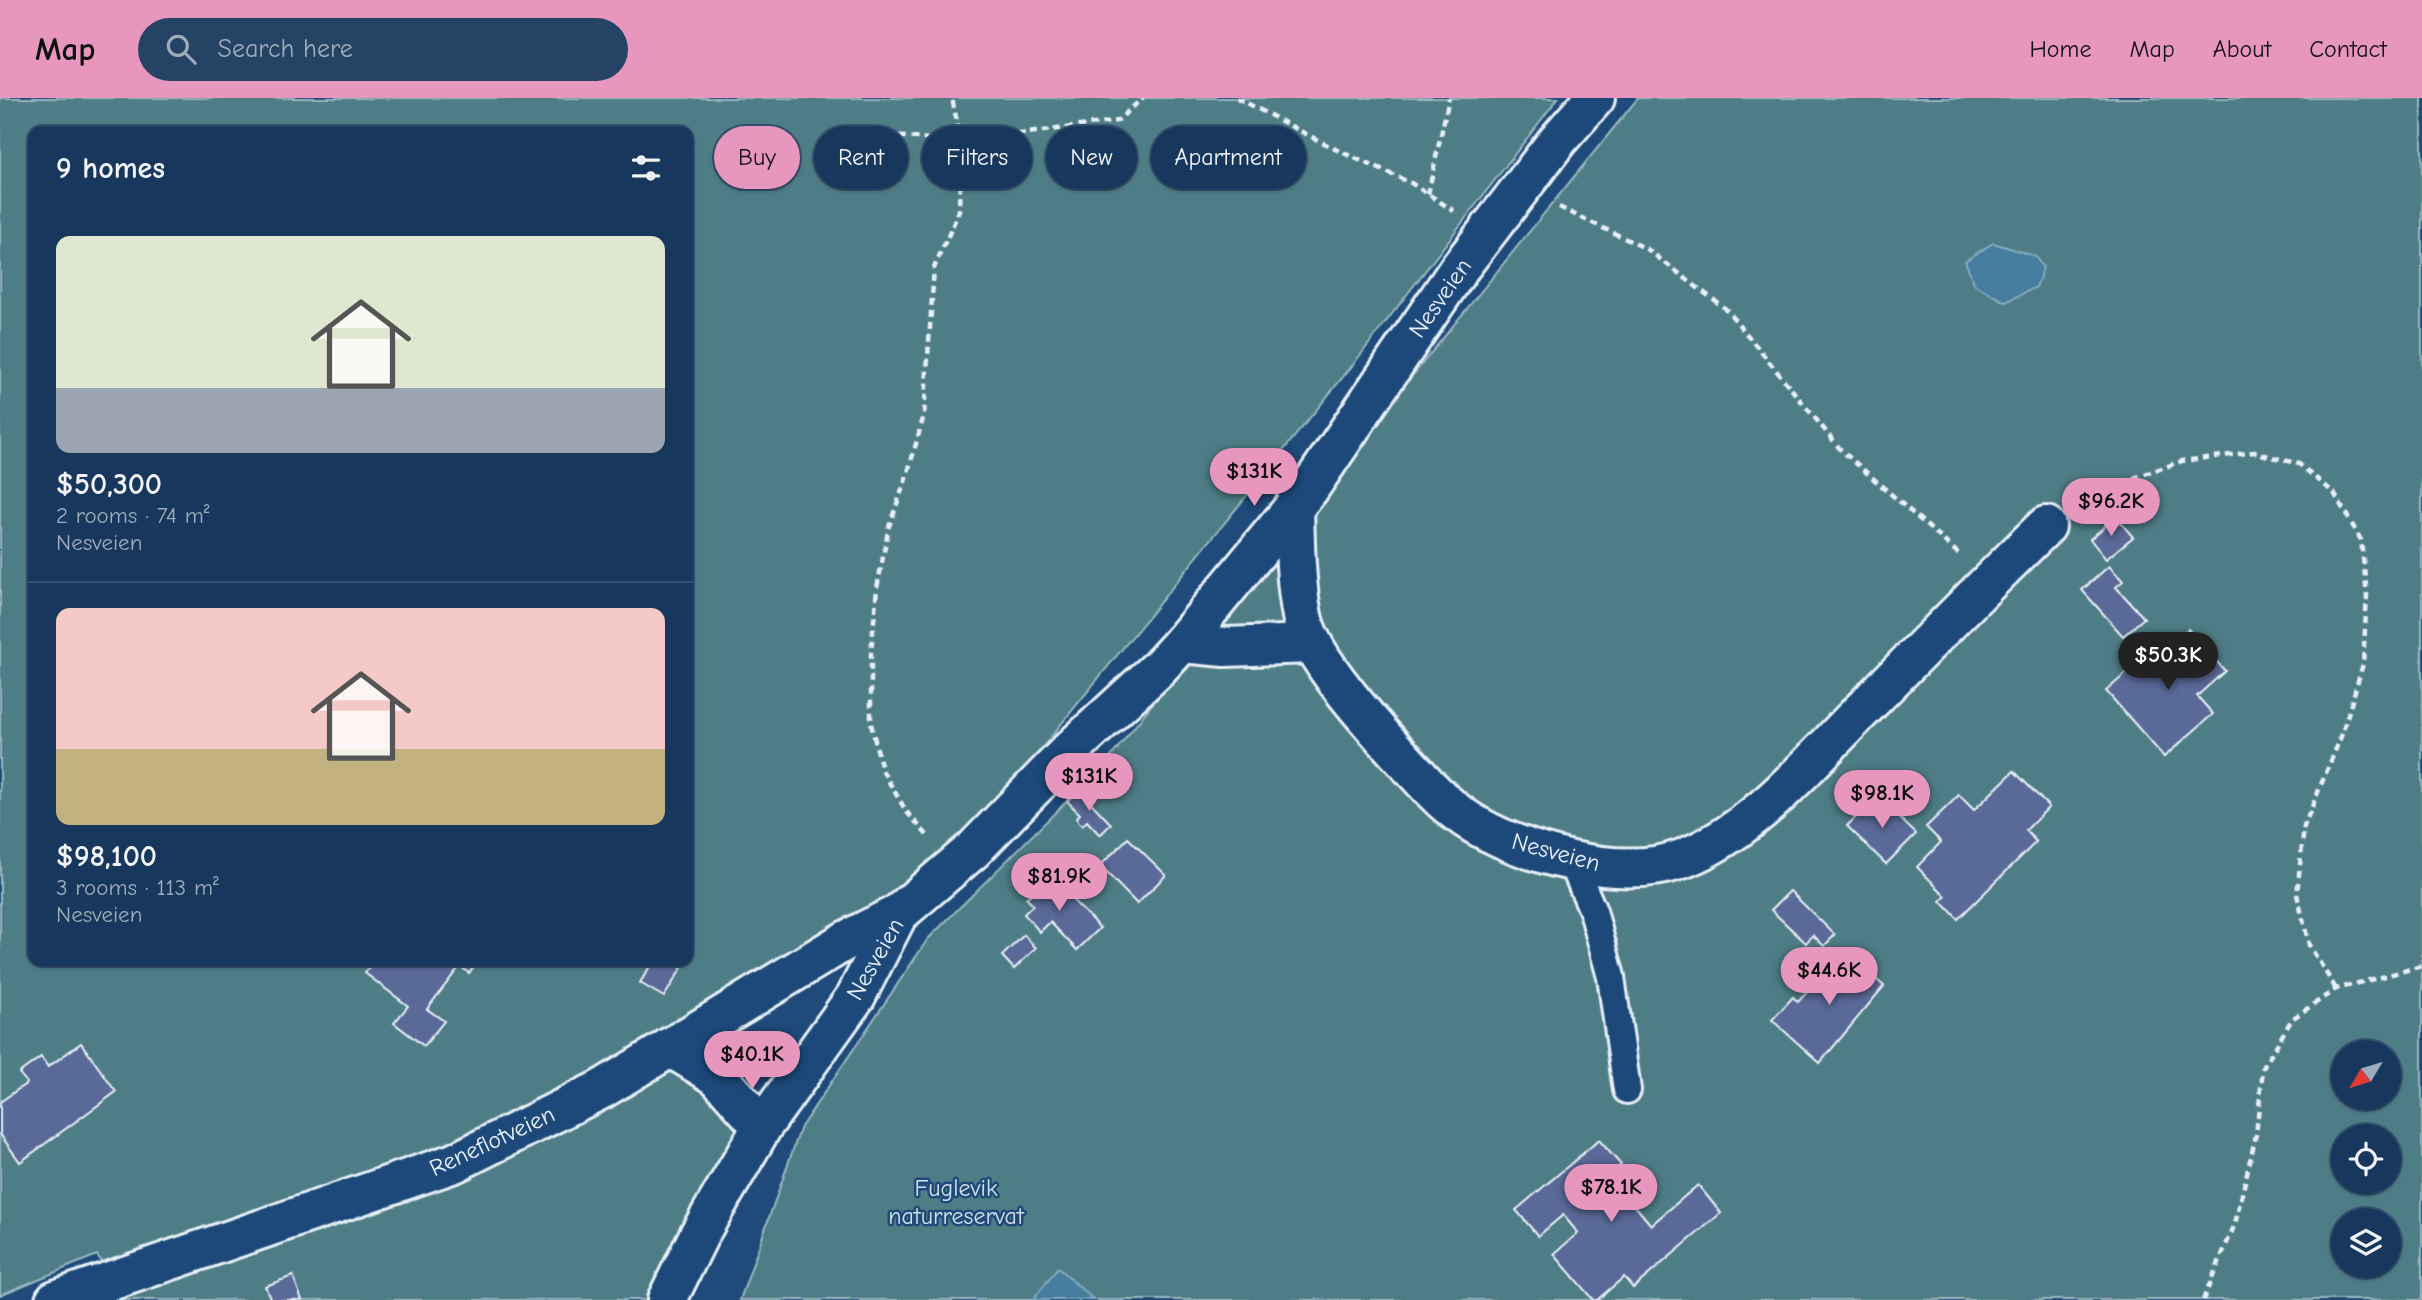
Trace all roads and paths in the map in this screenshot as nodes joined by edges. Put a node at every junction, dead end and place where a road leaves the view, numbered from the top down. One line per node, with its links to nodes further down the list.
1 (951, 98): 6 (path)
2 (1143, 98): 7 (path)
3 (1237, 98): 10 (path)
4 (1449, 98): 10 (path)
5 (1595, 98): 9 (street, Nesveien)
6 (957, 126)
7 (1032, 132)
8 (960, 189): 18 (path)
9 (1520, 190): 11 (street, Nesveien); 14 (path)
10 (1428, 194): 11 (path)
11 (1487, 233): 12 (street, Nesveien)
12 (1294, 506): 15 (street, Nesveien); 16 (street, Nesveien)
13 (2046, 526): 14 (street, Nesveien); 21 (path)
14 (1989, 581): 17 (street, Nesveien)
15 (1182, 643): 16 (street); 18 (street, Nesveien)
16 (1312, 644): 17 (street, Nesveien)
17 (1572, 862): 23 (lane)
18 (955, 867): 19 (street, Nesveien)
19 (898, 914): 22 (street, Reneflotveien); 24 (street, Nesveien)
20 (2422, 966): 21 (path)
21 (2336, 989): 27 (path)
22 (670, 1047): 24 (street); 25 (street, Reneflotveien)
23 (1627, 1090)
24 (762, 1127): 26 (street, Nesveien)
25 (55, 1300)
26 (667, 1300)
27 (2203, 1300)

